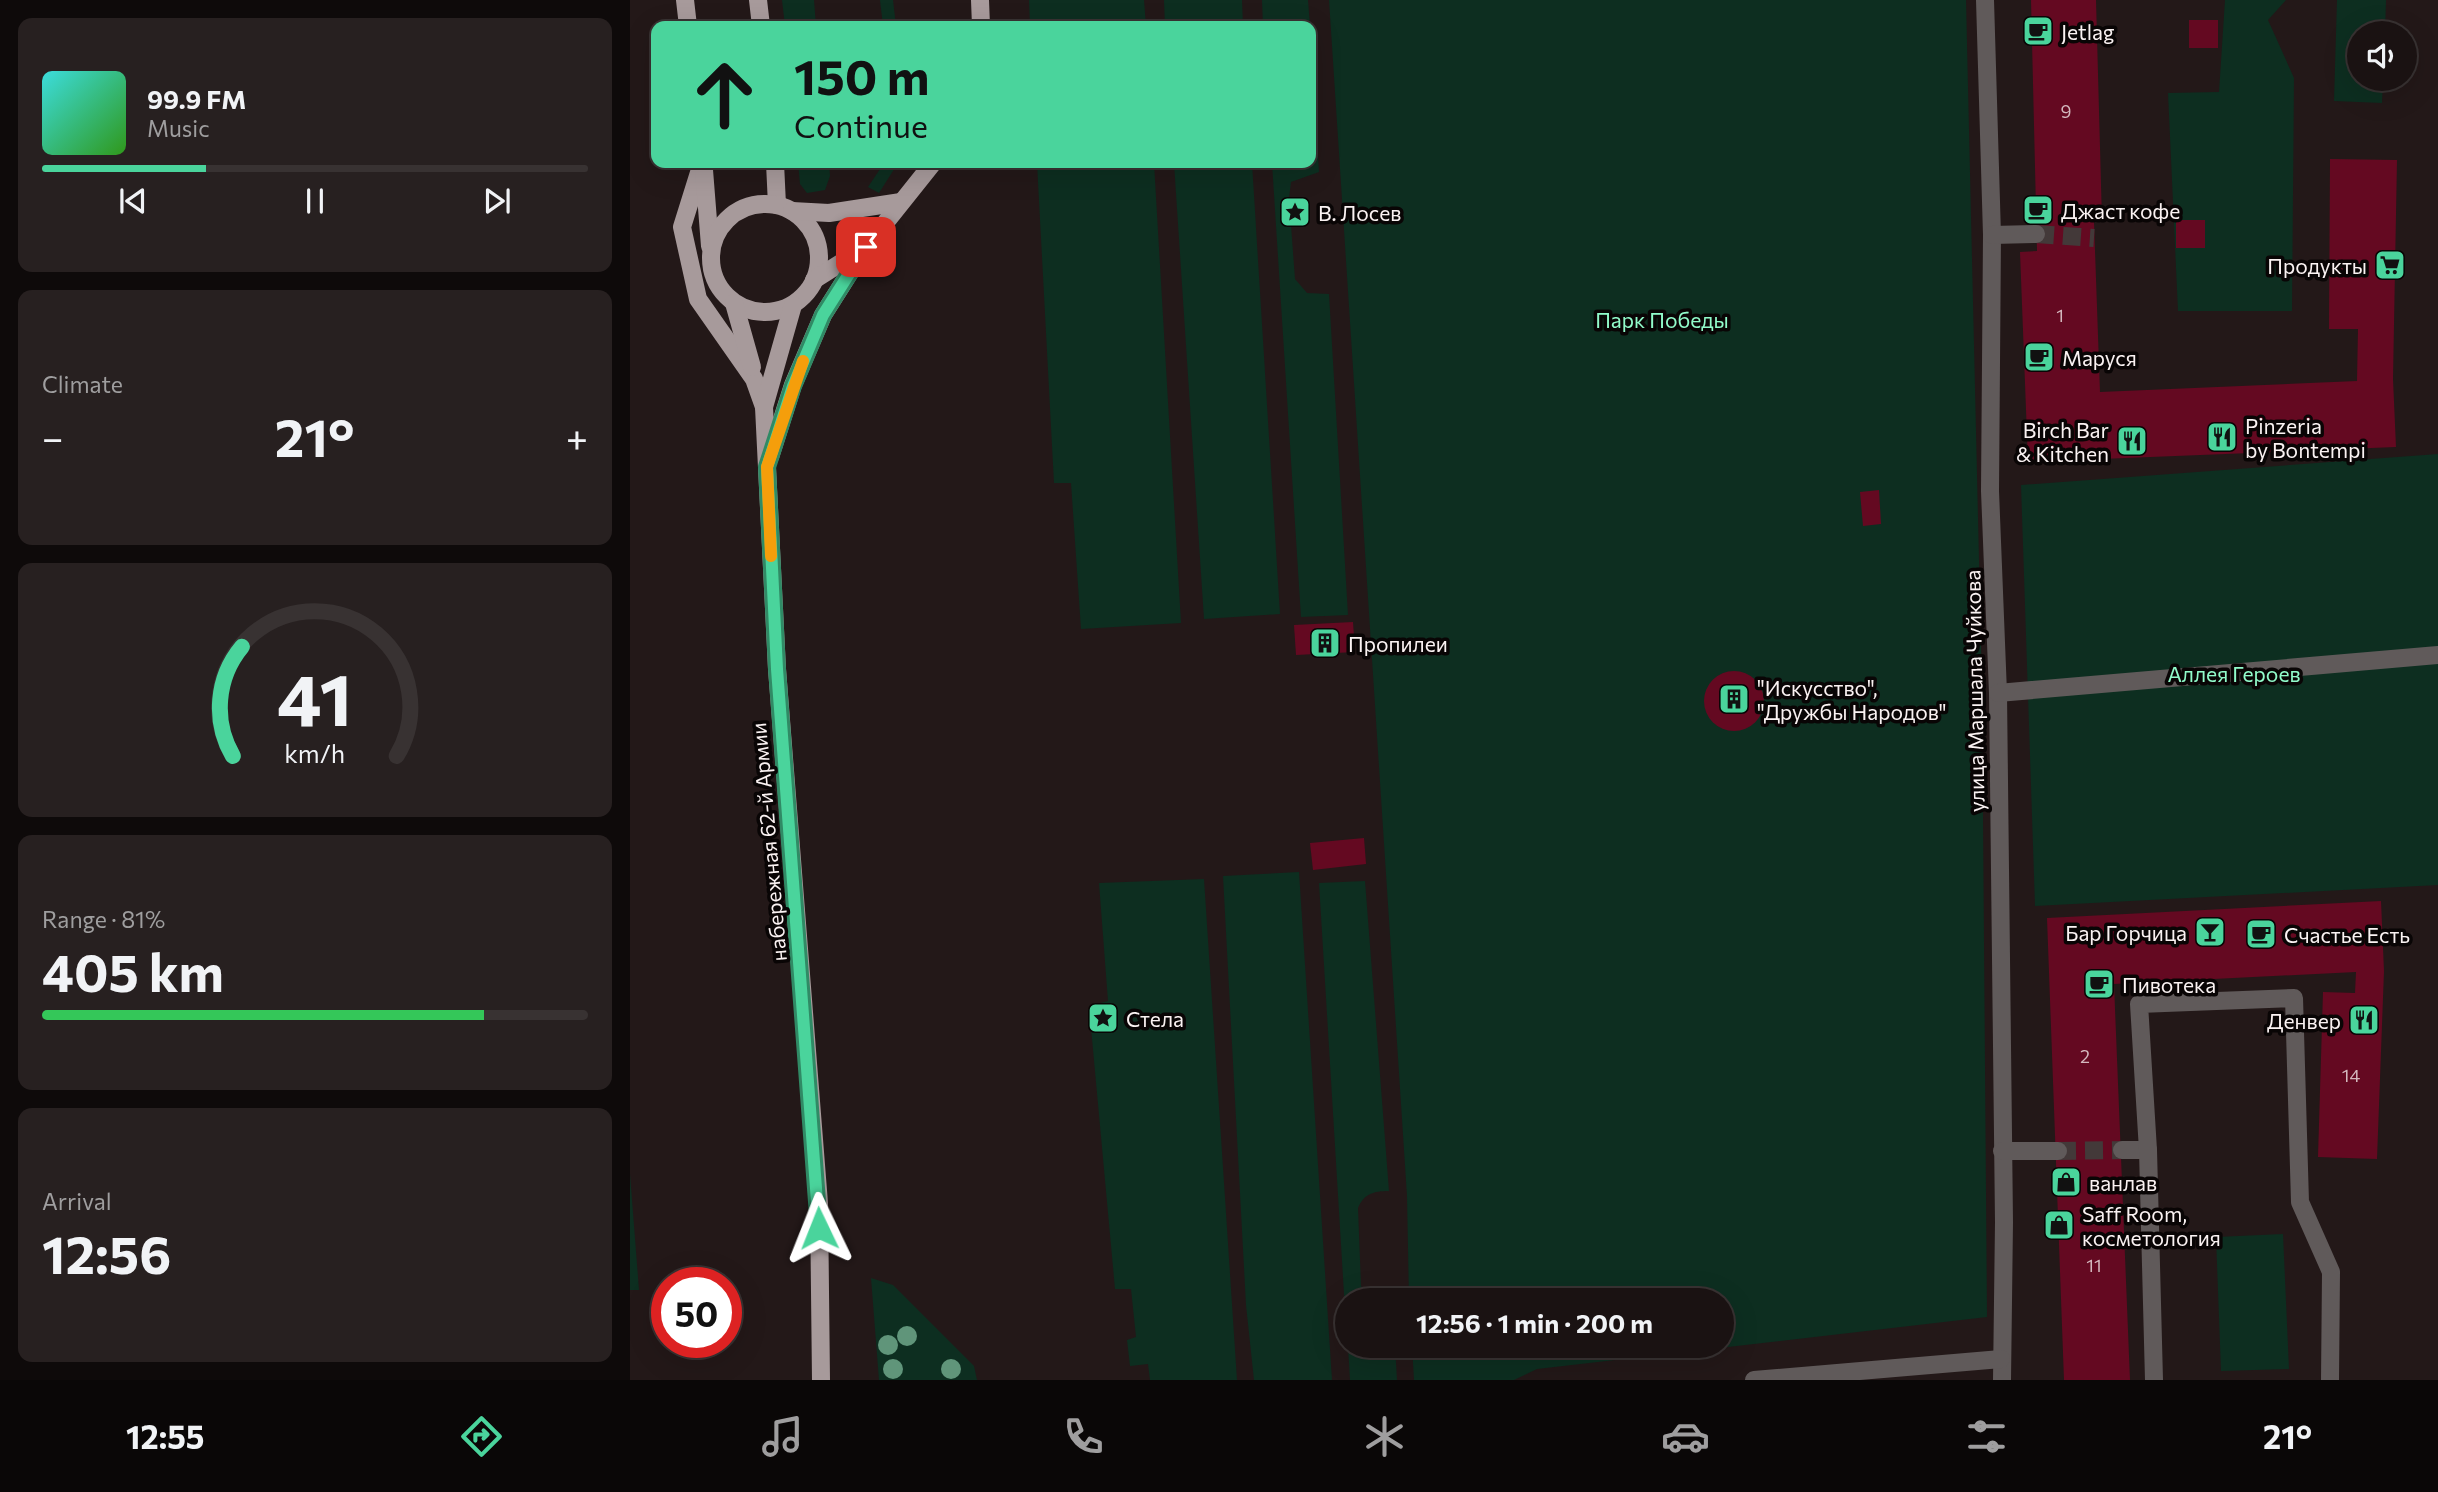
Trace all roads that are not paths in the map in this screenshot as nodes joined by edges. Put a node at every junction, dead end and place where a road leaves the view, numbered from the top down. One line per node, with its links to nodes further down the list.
1 (685, 0): 5 (main road)
2 (758, 0): 6 (main road)
3 (980, 0): 7 (main road)
4 (1985, 0): 15 (street, улица Маршала Чуйкова)
5 (687, 21)
6 (760, 21)
7 (981, 21)
8 (701, 168): 21 (main road)
9 (703, 168): 17 (main road)
10 (776, 168): 13 (main road)
11 (928, 168): 12 (main road)
12 (901, 202): 13 (main road); 16 (main road)
13 (785, 208): 17 (main road); 18 (main road)
14 (2036, 234): 15 (street)
15 (1992, 235): 25 (street, улица Маршала Чуйкова)
16 (866, 247): 18 (main road); 23 (main road)
17 (710, 250): 19 (main road)
18 (814, 280): 20 (main road)
19 (734, 303): 20 (main road); 21 (main road)
20 (793, 304): 22 (main road, набережная 62-й Армии)
21 (754, 379): 22 (main road)
22 (764, 407): 23 (main road, набережная 62-й Армии)
23 (767, 467): 31 (main road, набережная 62-й Армии)
24 (2438, 655): 25 (street)
25 (1998, 693): 28 (street, улица Маршала Чуйкова)
26 (2122, 1150): 27 (street)
27 (2148, 1150): 34 (street); 35 (street)
28 (2002, 1151): 29 (street); 30 (street, улица Маршала Чуйкова)
29 (2058, 1151)
30 (2001, 1359): 32 (street); 33 (street, улица Маршала Чуйкова)
31 (821, 1380)
32 (1754, 1380)
33 (2002, 1380)
34 (2154, 1380)
35 (2329, 1380)

